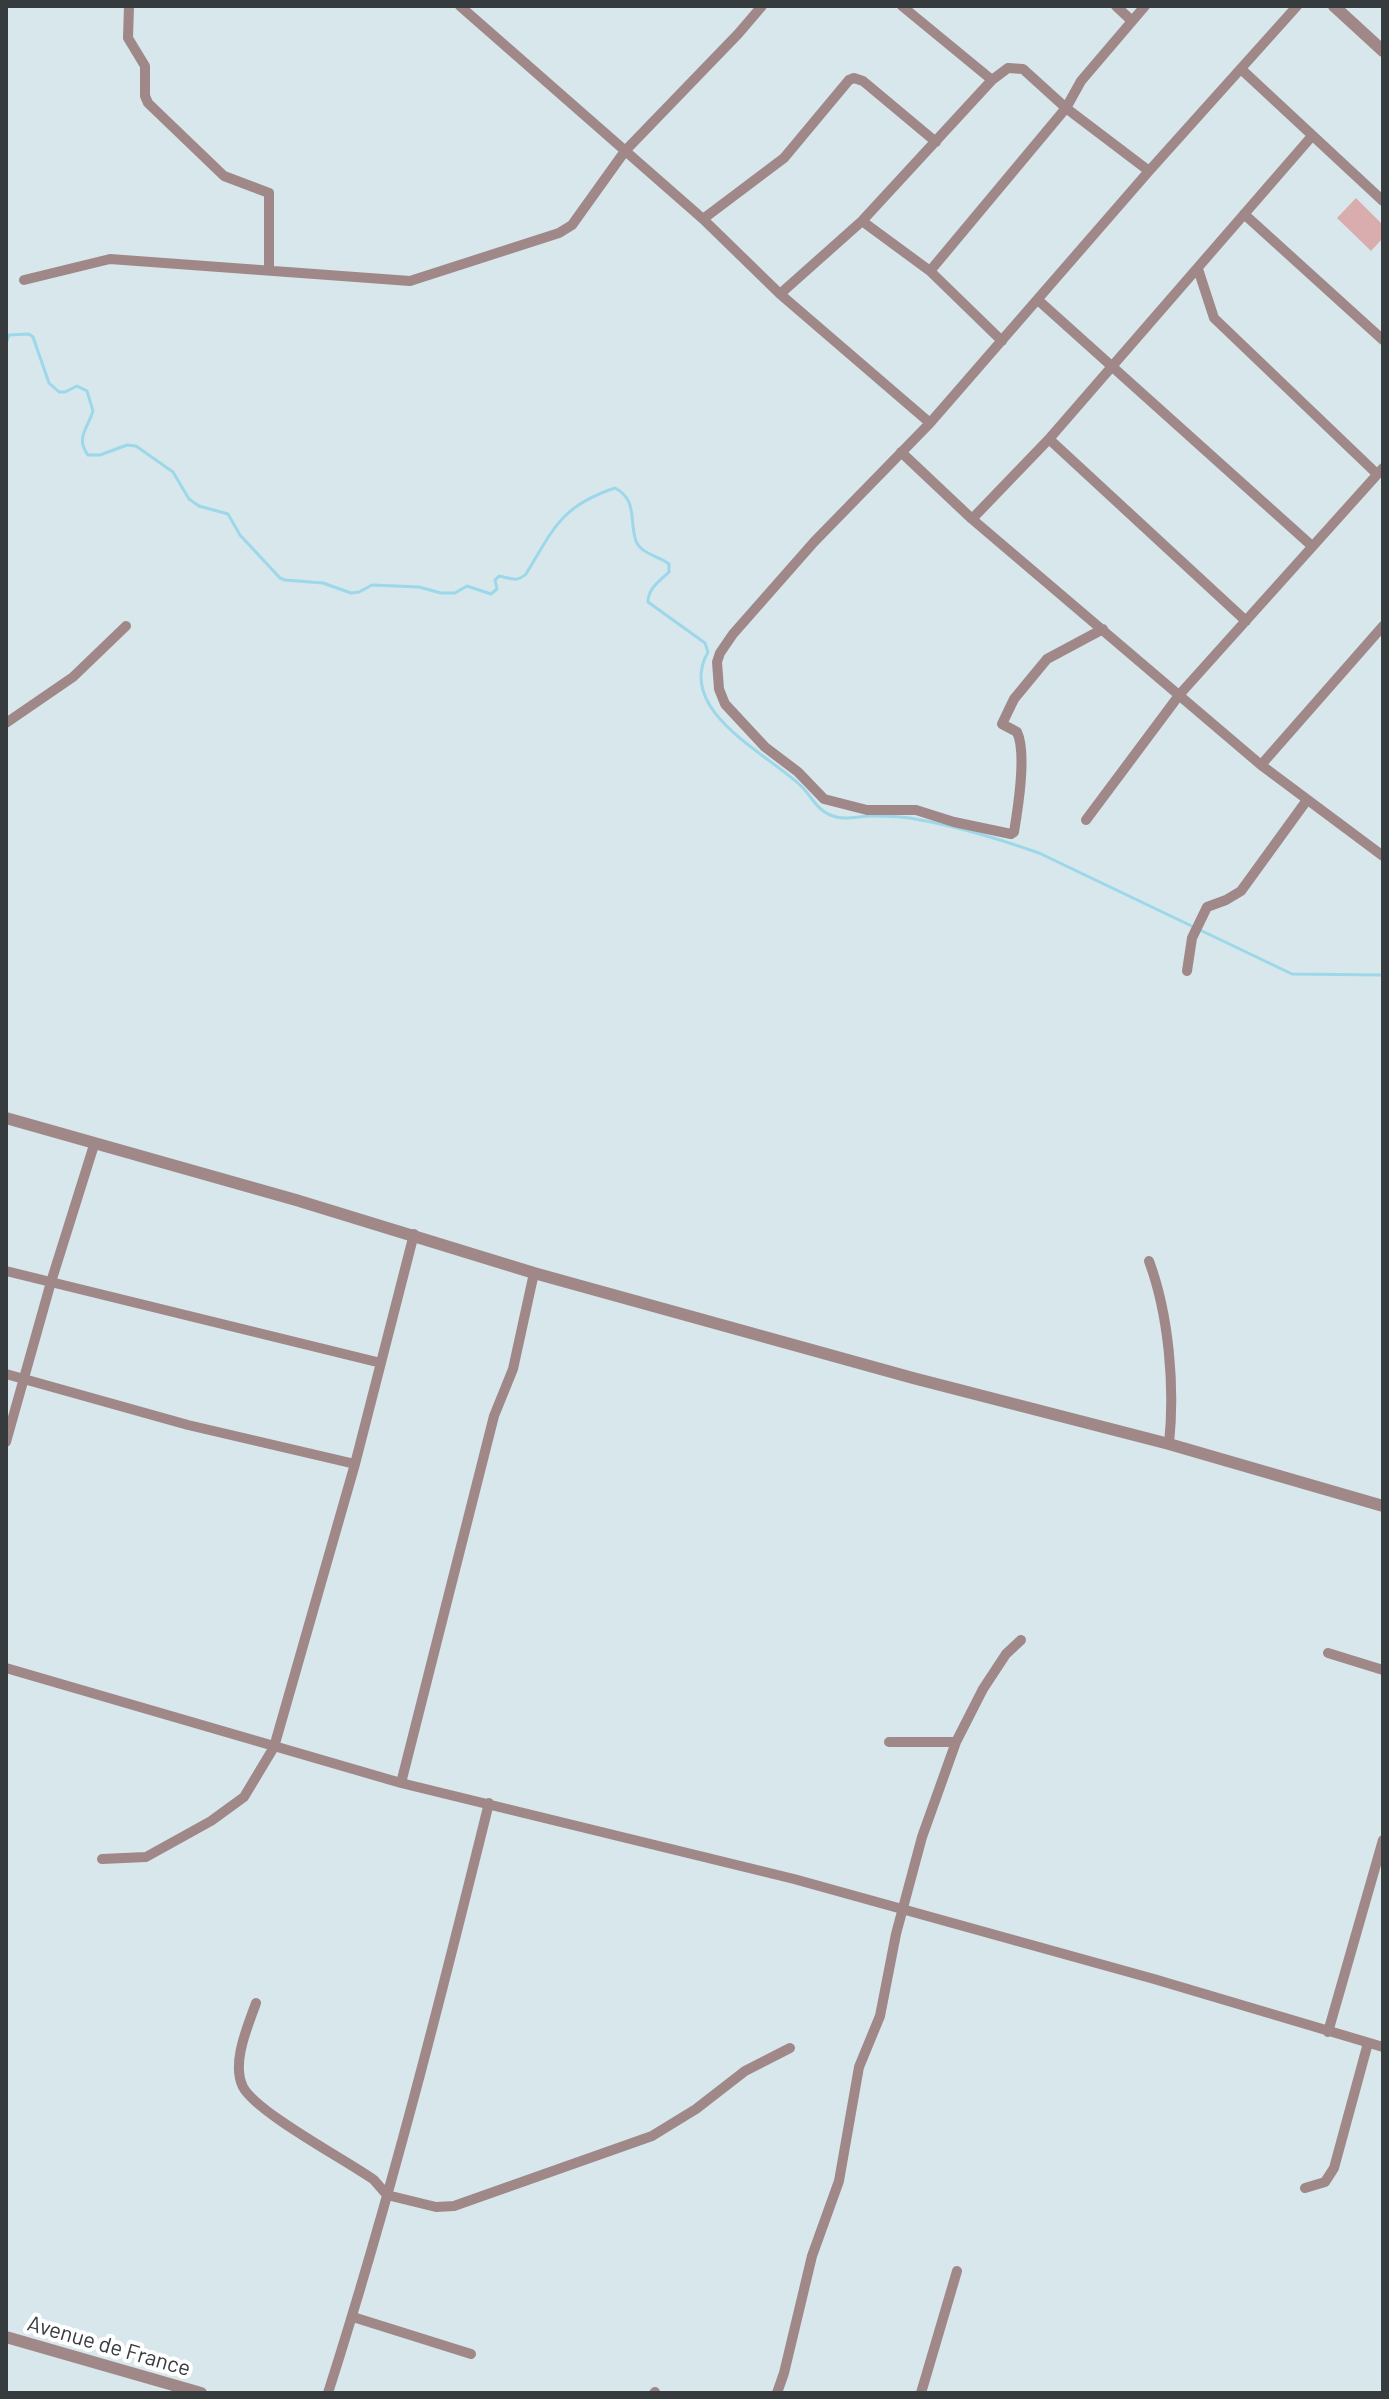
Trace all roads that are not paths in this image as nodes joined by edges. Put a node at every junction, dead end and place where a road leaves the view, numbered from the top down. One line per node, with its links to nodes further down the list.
1 (129, 6): 24 (street)
2 (460, 6): 18 (street)
3 (762, 6): 18 (street)
4 (902, 6): 14 (street)
5 (1116, 6): 9 (street)
6 (1145, 6): 9 (street)
7 (1297, 6): 13 (street)
8 (1334, 6): 10 (street)
9 (1132, 21): 15 (street)
10 (1368, 37): 11 (street); 12 (street)
11 (1383, 37)
12 (1383, 51)
13 (1241, 69): 16 (street); 19 (street)
14 (992, 80): 15 (street); 17 (street)
15 (1066, 108): 19 (street); 26 (street)
16 (1312, 136): 20 (street); 21 (street)
17 (936, 142): 22 (street); 23 (street)
18 (625, 151): 22 (street); 24 (street)
19 (1149, 171): 29 (street)
20 (1383, 201)
21 (1244, 214): 25 (street); 30 (street)
22 (703, 219): 28 (street)
23 (862, 221): 26 (street); 28 (street)
24 (269, 269): 27 (street)
25 (1198, 269): 32 (street); 36 (street)
26 (930, 271): 31 (street)
27 (24, 280)
28 (780, 294): 33 (street)
29 (1038, 300): 31 (street); 32 (street)
30 (1383, 340)
31 (1002, 341): 33 (street)
32 (1111, 367): 34 (street); 38 (street)
33 (930, 423): 35 (street)
34 (1049, 439): 37 (street); 39 (street)
35 (901, 452): 37 (street); 42 (street)
36 (1380, 471): 38 (street)
37 (972, 519): 42 (street)
38 (1312, 546): 39 (street)
39 (1246, 621): 43 (street)
40 (126, 626): 44 (street)
41 (1383, 626): 45 (street)
42 (1103, 629): 43 (street)
43 (1180, 694): 45 (street); 47 (street)
44 (6, 723)
45 (1261, 765): 46 (street)
46 (1307, 800): 48 (street); 49 (street)
47 (1086, 820)
48 (1383, 856)
49 (1187, 971)
50 (6, 1118): 51 (street)
51 (94, 1145): 52 (street); 56 (street)
52 (414, 1234): 55 (street); 57 (street)
53 (1149, 1261): 61 (street)
54 (6, 1271): 56 (street)
55 (534, 1273): 61 (street); 71 (street)
56 (51, 1282): 57 (street); 59 (street)
57 (381, 1363): 62 (street)
58 (6, 1374): 59 (street)
59 (23, 1379): 60 (street); 62 (street)
60 (6, 1442)
61 (1169, 1444): 63 (street)
62 (355, 1464): 70 (street)
63 (1383, 1506)
64 (1021, 1640): 69 (street)
65 (1328, 1653): 67 (street)
66 (6, 1668): 70 (street)
67 (1383, 1670)
68 (889, 1742): 69 (street)
69 (956, 1742): 75 (street)
70 (274, 1747): 71 (street); 74 (street)
71 (401, 1783): 72 (street)
72 (489, 1803): 75 (street); 82 (street)
73 (1383, 1840): 77 (street)
74 (102, 1859)
75 (904, 1910): 77 (street); 89 (street)
76 (256, 2003): 82 (street)
77 (1328, 2032): 78 (street)
78 (1368, 2043): 79 (street); 81 (street)
79 (1383, 2047)
80 (790, 2048): 82 (street)
81 (1305, 2188)
82 (387, 2195): 84 (street)
83 (957, 2271): 90 (street)
84 (353, 2317): 86 (street); 88 (street)
85 (6, 2337): 87 (street, Avenue de France)
86 (471, 2354)
87 (201, 2393)
88 (328, 2393)
89 (777, 2393)
90 (921, 2393)

